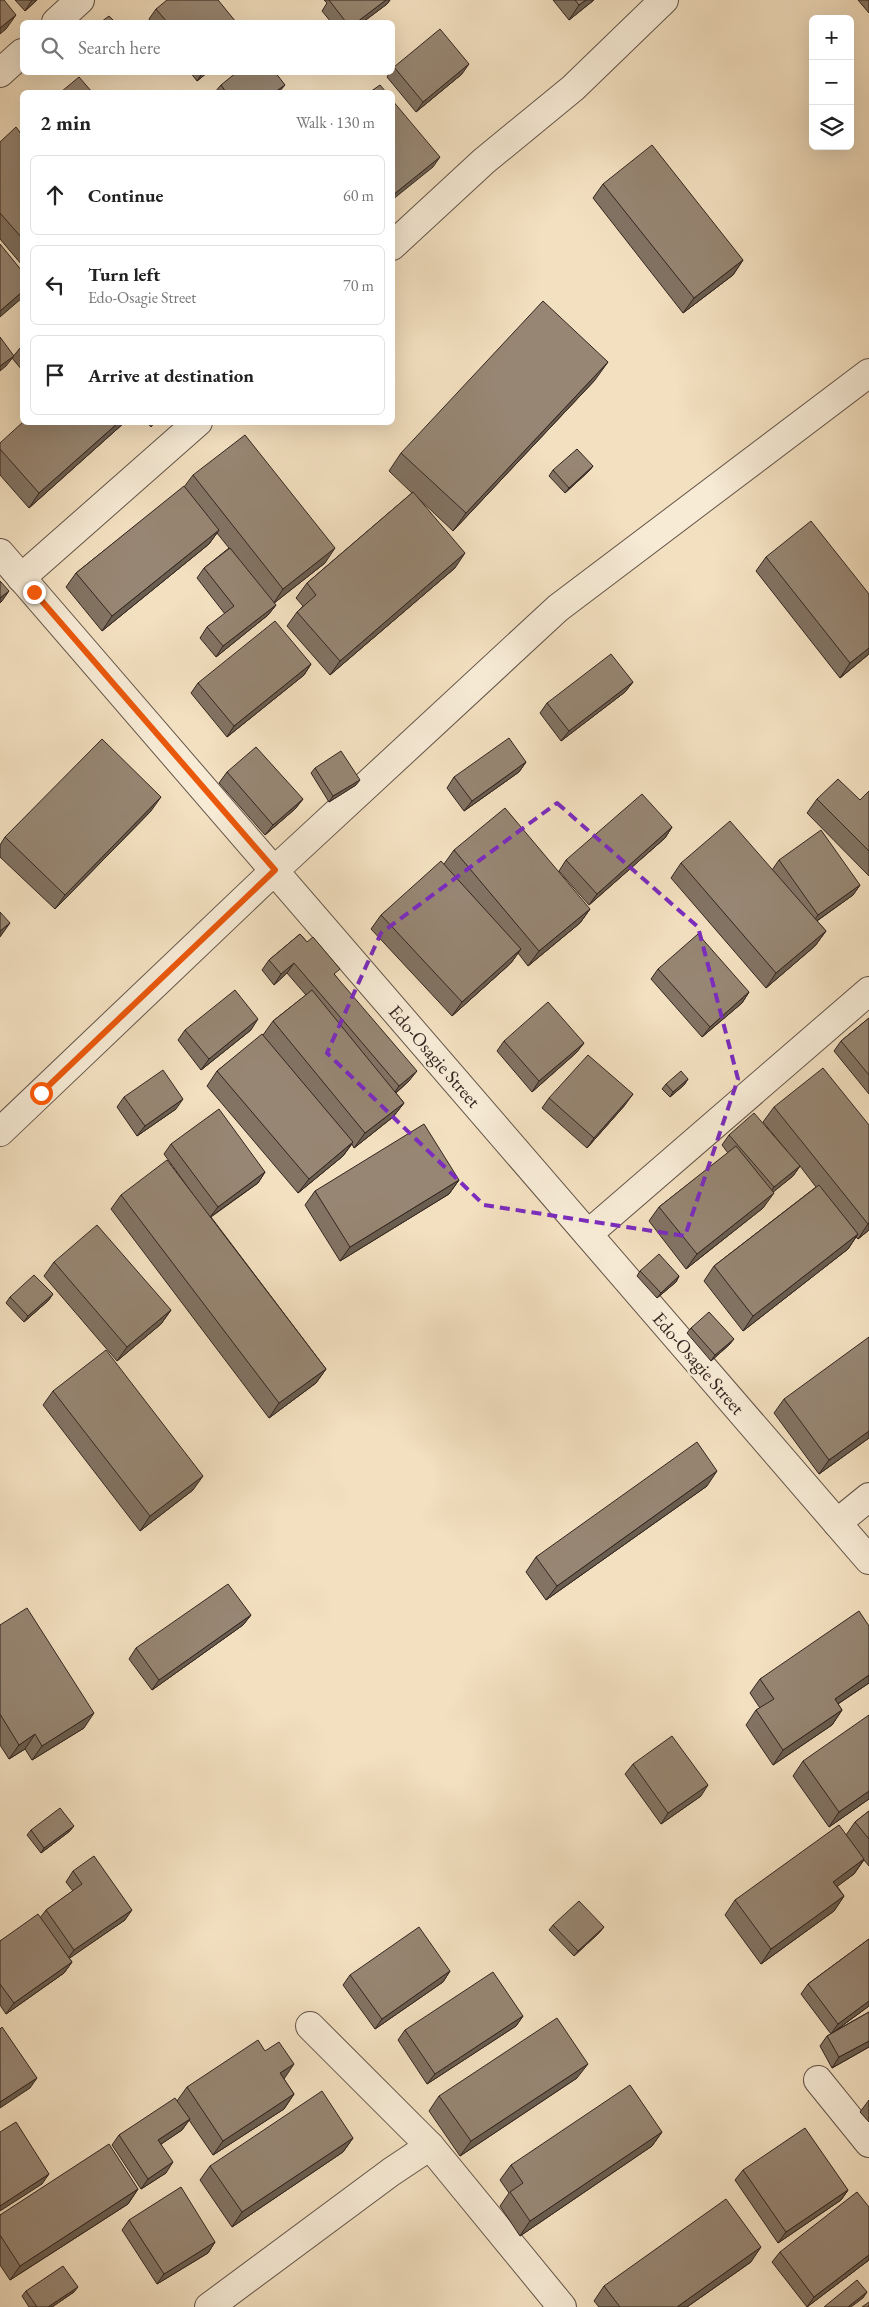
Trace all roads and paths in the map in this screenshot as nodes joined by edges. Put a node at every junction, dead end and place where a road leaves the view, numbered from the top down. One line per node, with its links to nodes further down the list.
1 (80, 0): 3 (street)
2 (664, 0): 6 (street)
3 (58, 20)
4 (20, 55): 5 (street)
5 (0, 73)
6 (395, 243)
7 (869, 373): 11 (street)
8 (195, 425): 10 (street)
9 (0, 553): 10 (street, Edo-Osagie Street)
10 (21, 578): 11 (street, Edo-Osagie Street)
11 (275, 870): 13 (street); 14 (street, Edo-Osagie Street)
12 (869, 991): 14 (street)
13 (0, 1132)
14 (588, 1234): 16 (street, Edo-Osagie Street)
15 (869, 1497): 16 (street)
16 (837, 1523): 17 (street, Edo-Osagie Street)
17 (869, 1560)
18 (310, 2026): 21 (street)
19 (818, 2080): 20 (street)
20 (869, 2143)
21 (430, 2146): 22 (street); 23 (street)
22 (209, 2307)
23 (562, 2307)

